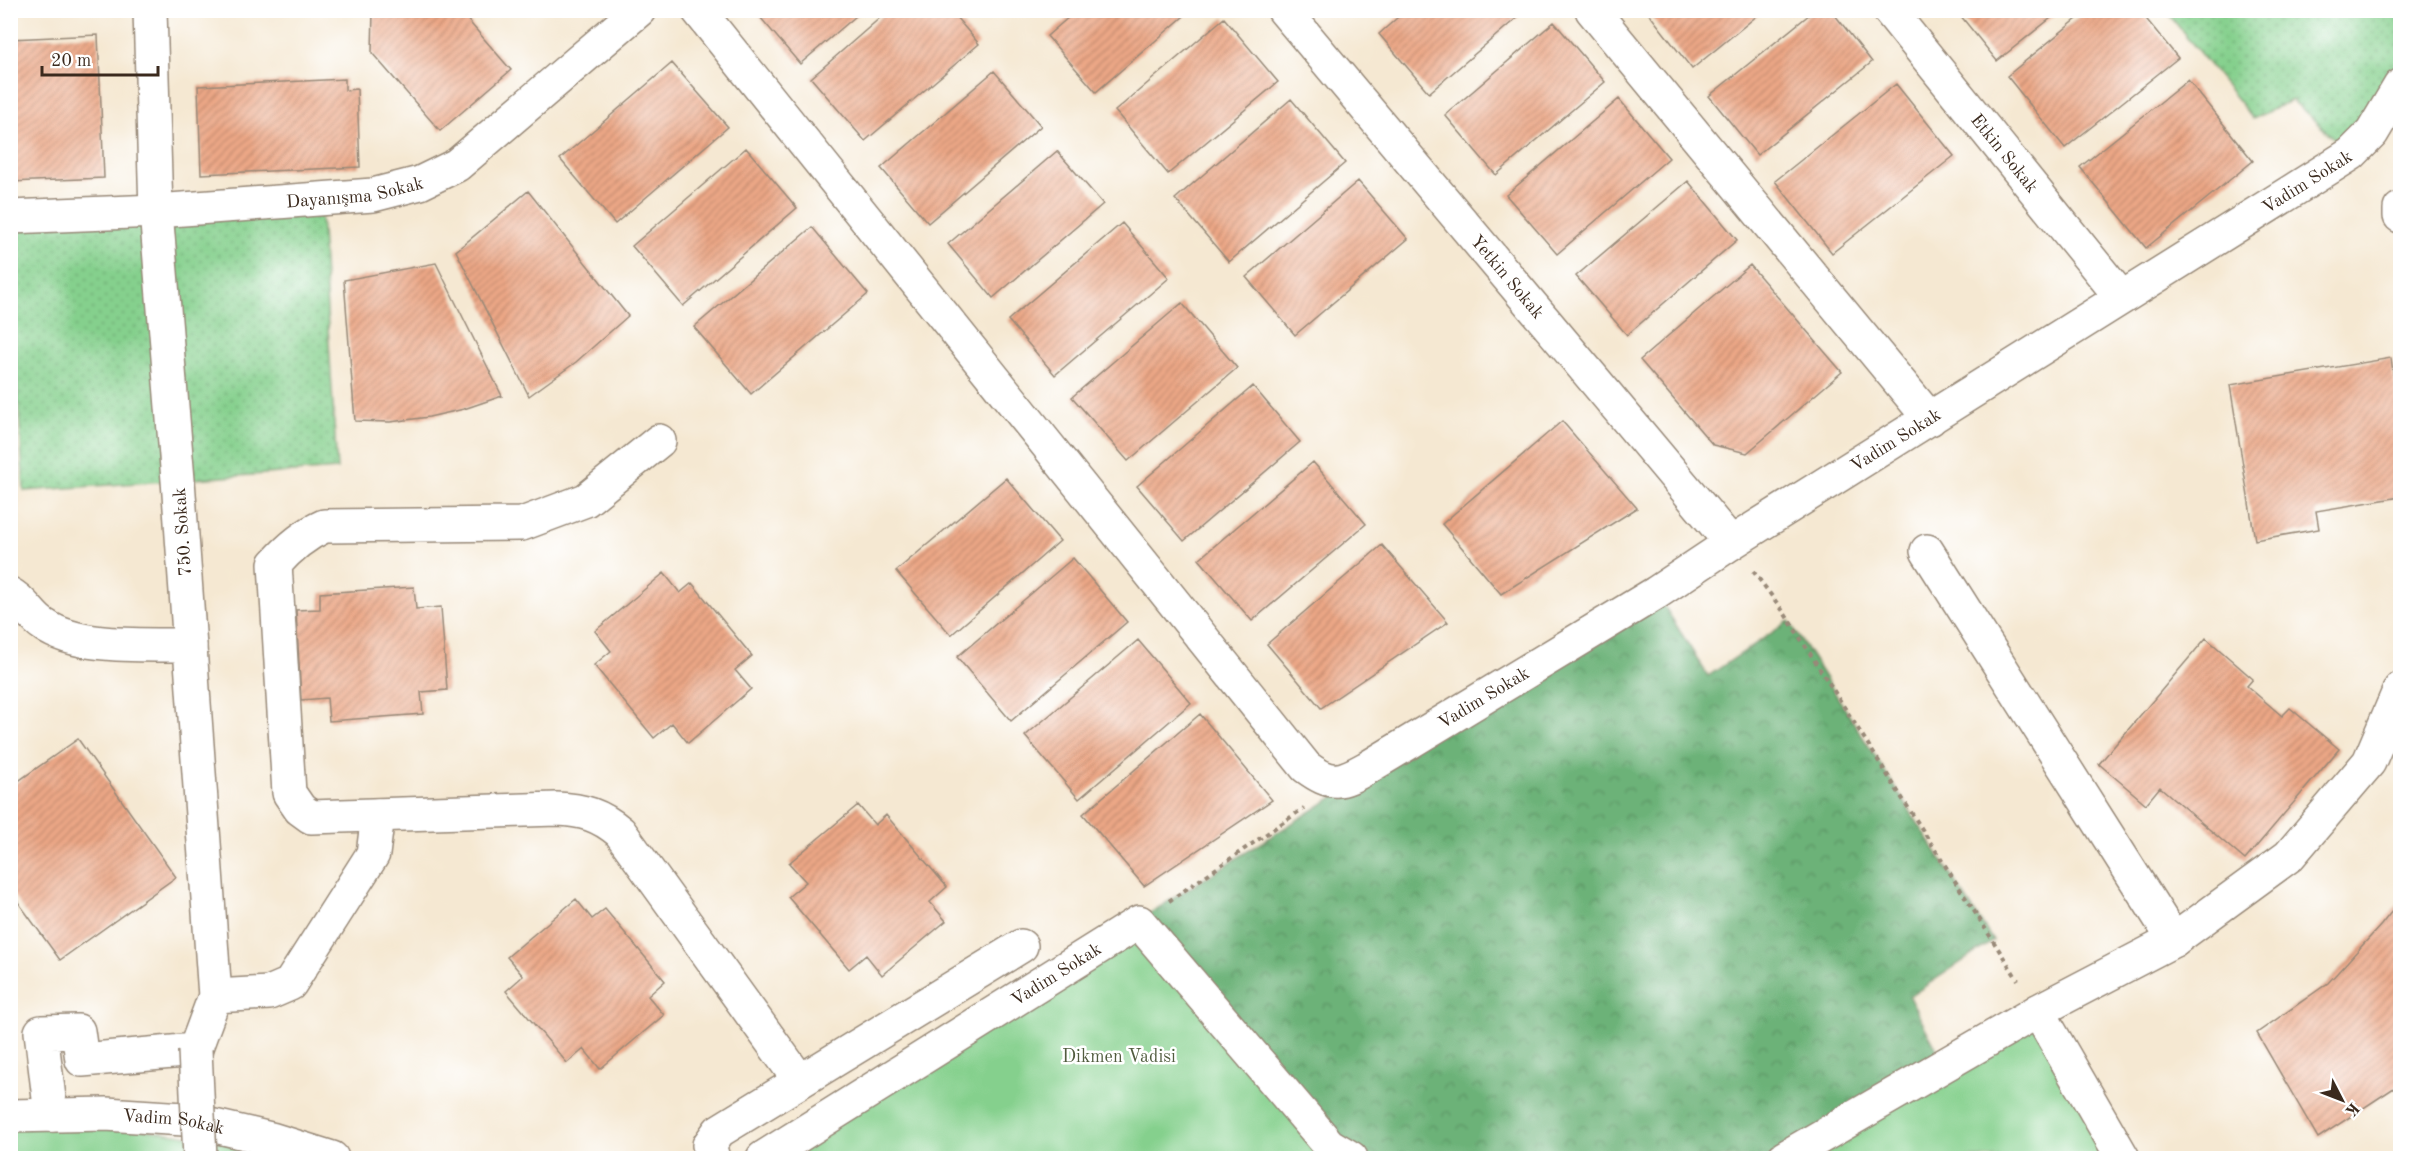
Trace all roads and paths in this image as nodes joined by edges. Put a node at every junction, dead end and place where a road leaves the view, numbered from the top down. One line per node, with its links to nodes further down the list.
1 (150, 10): 9 (street, 750. Sokak)
2 (639, 10): 9 (street, Dayanışma Sokak)
3 (698, 10): 20 (street)
4 (1284, 10): 15 (street, Yetkin Sokak)
5 (1592, 10): 13 (street)
6 (1889, 10): 12 (street, Etkin Sokak)
7 (2400, 86): 12 (street, Vadim Sokak)
8 (2400, 209): 10 (street)
9 (156, 211): 11 (street, Dayanışma Sokak); 18 (street, 750. Sokak)
10 (2400, 216)
11 (10, 218)
12 (2121, 297): 13 (street, Vadim Sokak)
13 (1930, 419): 15 (street, Vadim Sokak)
14 (658, 441): 21 (street)
15 (1731, 543): 20 (street, Vadim Sokak); 26 (path)
16 (1927, 551): 23 (street)
17 (10, 594): 18 (street)
18 (190, 645): 25 (street, 750. Sokak)
19 (2400, 689): 23 (street)
20 (1356, 774): 22 (path)
21 (378, 815): 25 (street); 28 (street)
22 (1138, 922): 34 (street, Vadim Sokak); 35 (street)
23 (2174, 940): 26 (street)
24 (1021, 946): 28 (street)
25 (215, 996): 27 (street, 750. Sokak)
26 (2038, 1011): 36 (street); 37 (street)
27 (195, 1050): 29 (street); 31 (street, bridge)
28 (800, 1081): 33 (street)
29 (51, 1114): 30 (street, Vadim Sokak); 32 (street, Vadim Sokak)
30 (10, 1116)
31 (200, 1158)
32 (332, 1158)
33 (713, 1158)
34 (763, 1158)
35 (1351, 1158)
36 (1784, 1158)
37 (2123, 1158)

